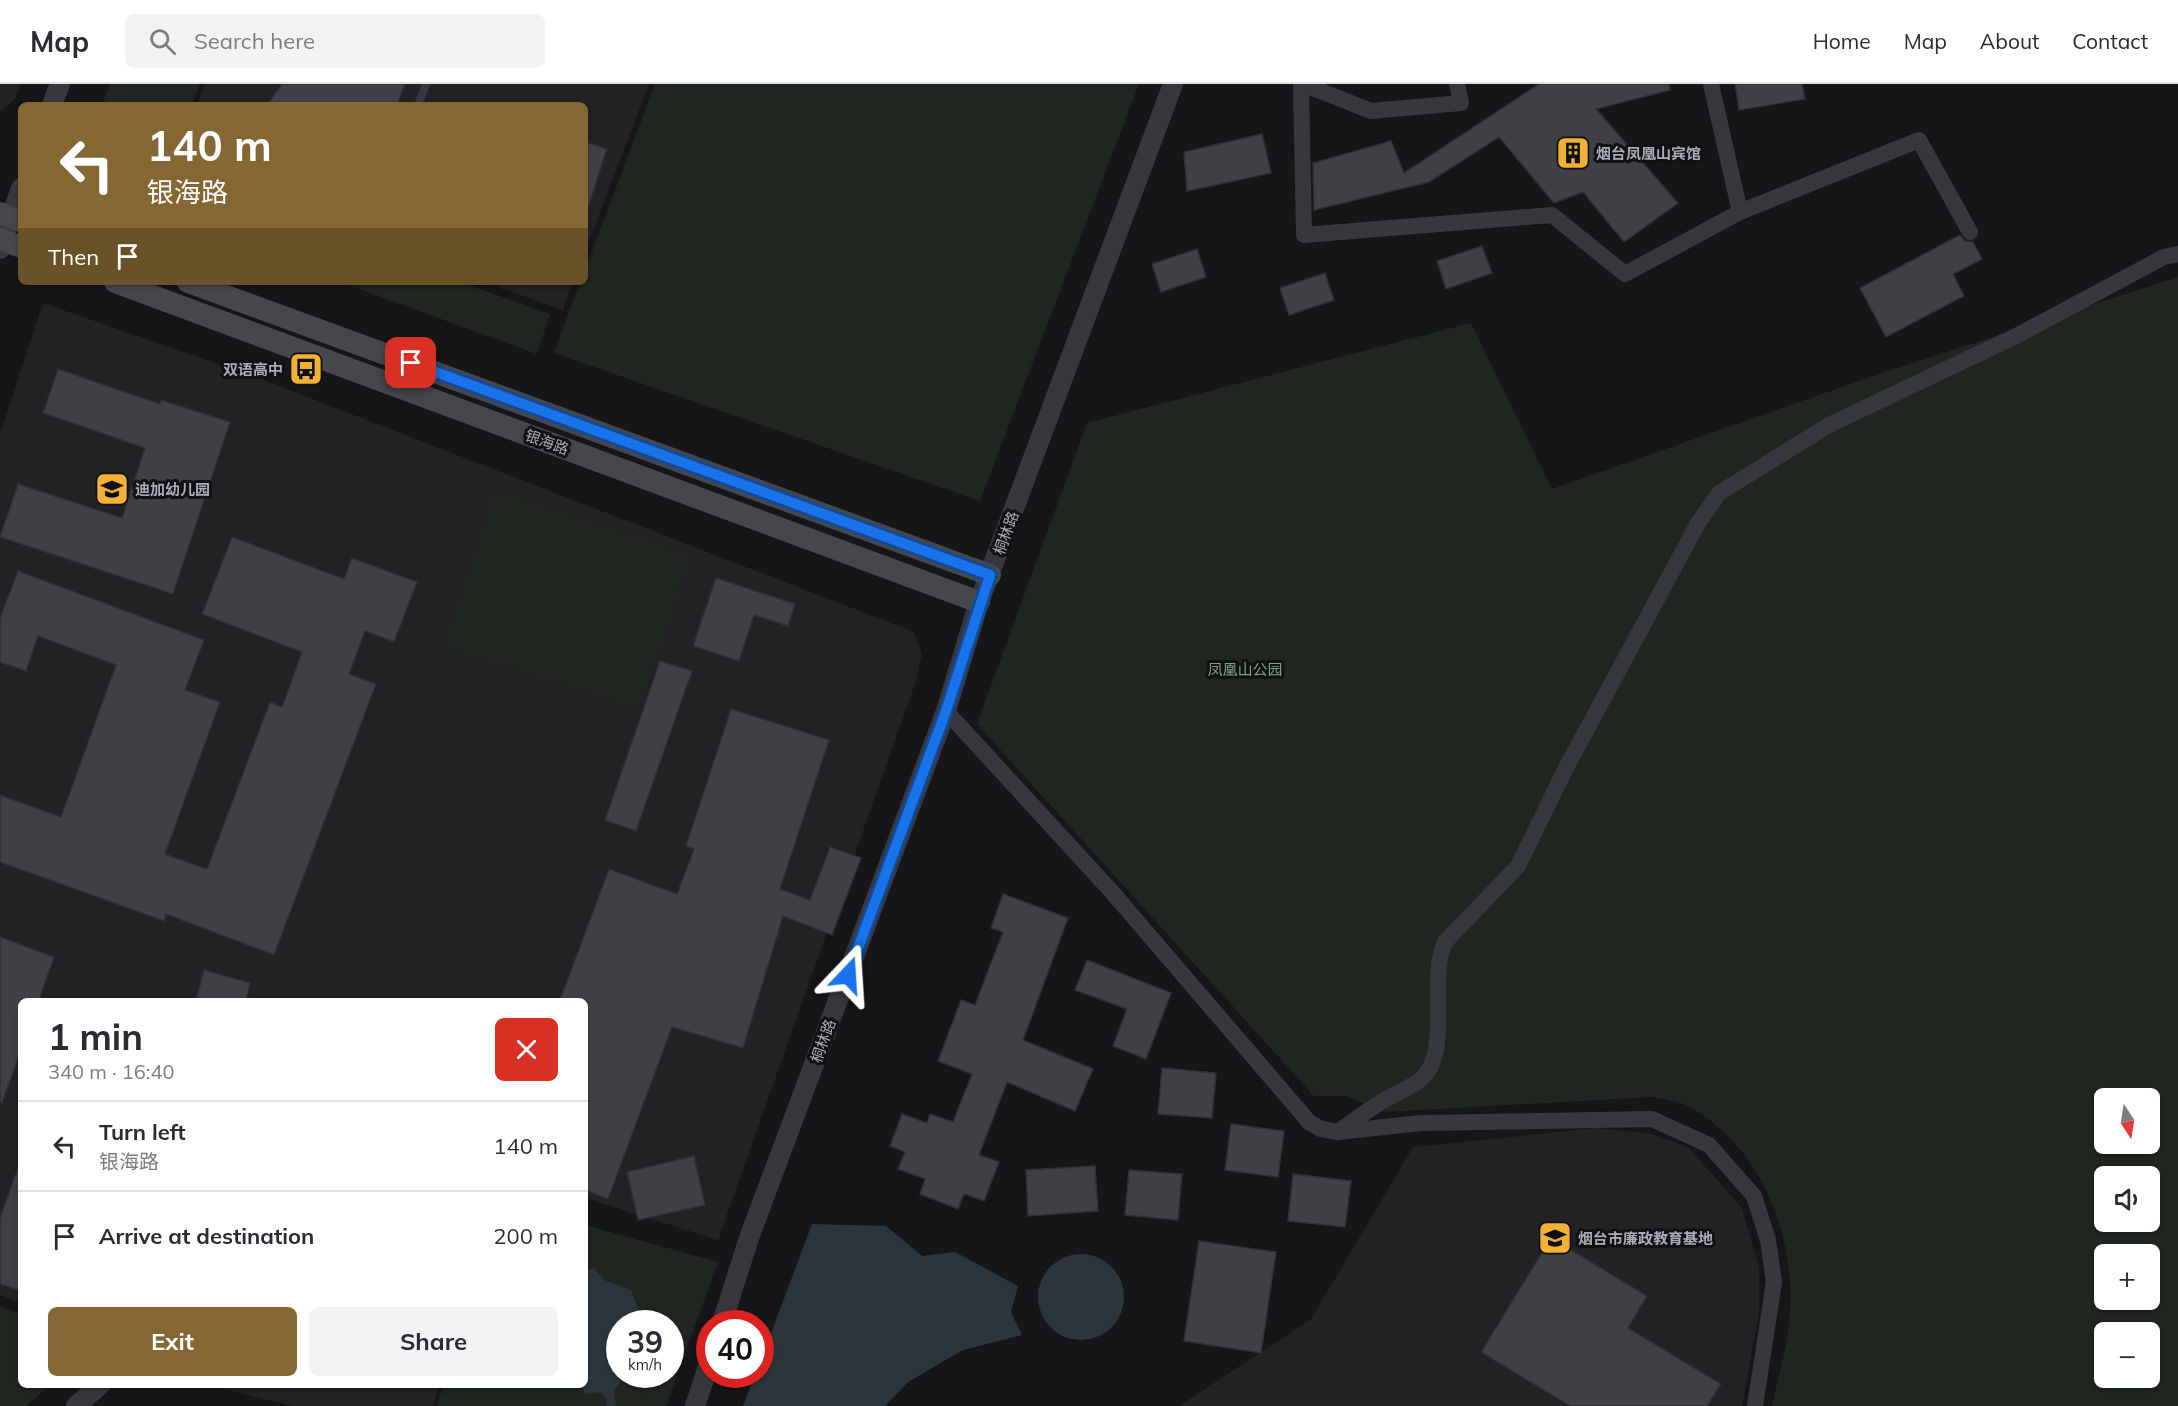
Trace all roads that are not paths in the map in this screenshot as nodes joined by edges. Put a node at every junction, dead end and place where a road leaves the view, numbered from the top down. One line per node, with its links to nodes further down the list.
1 (60, 84): 7 (street)
2 (426, 84): 8 (lane)
3 (1173, 84): 17 (street, 桐林路)
4 (1302, 84): 5 (street); 10 (street)
5 (1457, 84)
6 (1711, 84): 10 (street)
7 (53, 102)
8 (419, 102)
9 (18, 196): 11 (street)
10 (1740, 212): 12 (street)
11 (10, 217): 13 (street)
12 (1970, 232)
13 (6, 244)
14 (2178, 254): 20 (street)
15 (123, 285): 18 (main road, 银海路)
16 (196, 285): 17 (main road, 银海路)
17 (990, 575): 18 (street, 桐林路)
18 (980, 602): 19 (street, 桐林路)
19 (946, 711): 20 (street); 21 (street, 桐林路)
20 (1338, 1132): 26 (street)
21 (726, 1310)
22 (96, 1388): 24 (street)
23 (701, 1388): 25 (street)
24 (76, 1406)
25 (695, 1406)
26 (1755, 1406)

